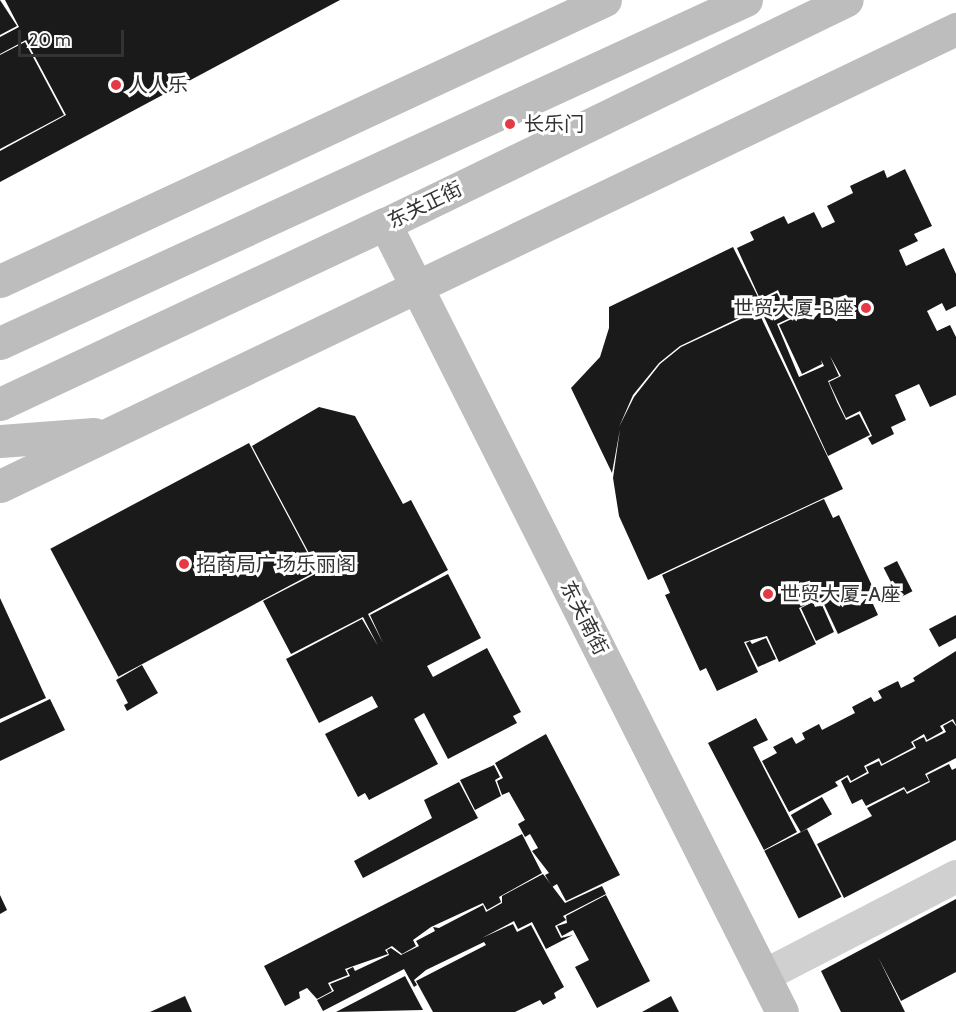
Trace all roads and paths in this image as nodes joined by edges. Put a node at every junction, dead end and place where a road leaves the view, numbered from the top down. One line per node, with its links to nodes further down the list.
1 (605, 0): 6 (street)
2 (746, 0): 8 (street)
3 (847, 0): 5 (street, 东关正街)
4 (956, 29): 7 (street)
5 (385, 225): 7 (street, 东关南街); 11 (street, 东关正街)
6 (0, 281)
7 (416, 286): 12 (street); 16 (street, 东关南街)
8 (47, 321): 9 (street); 10 (street)
9 (0, 332)
10 (0, 343)
11 (0, 404)
12 (114, 432): 13 (street); 14 (street)
13 (0, 441)
14 (0, 486)
15 (956, 876): 16 (street)
16 (764, 975): 17 (street, 东关南街)
17 (782, 1012)

